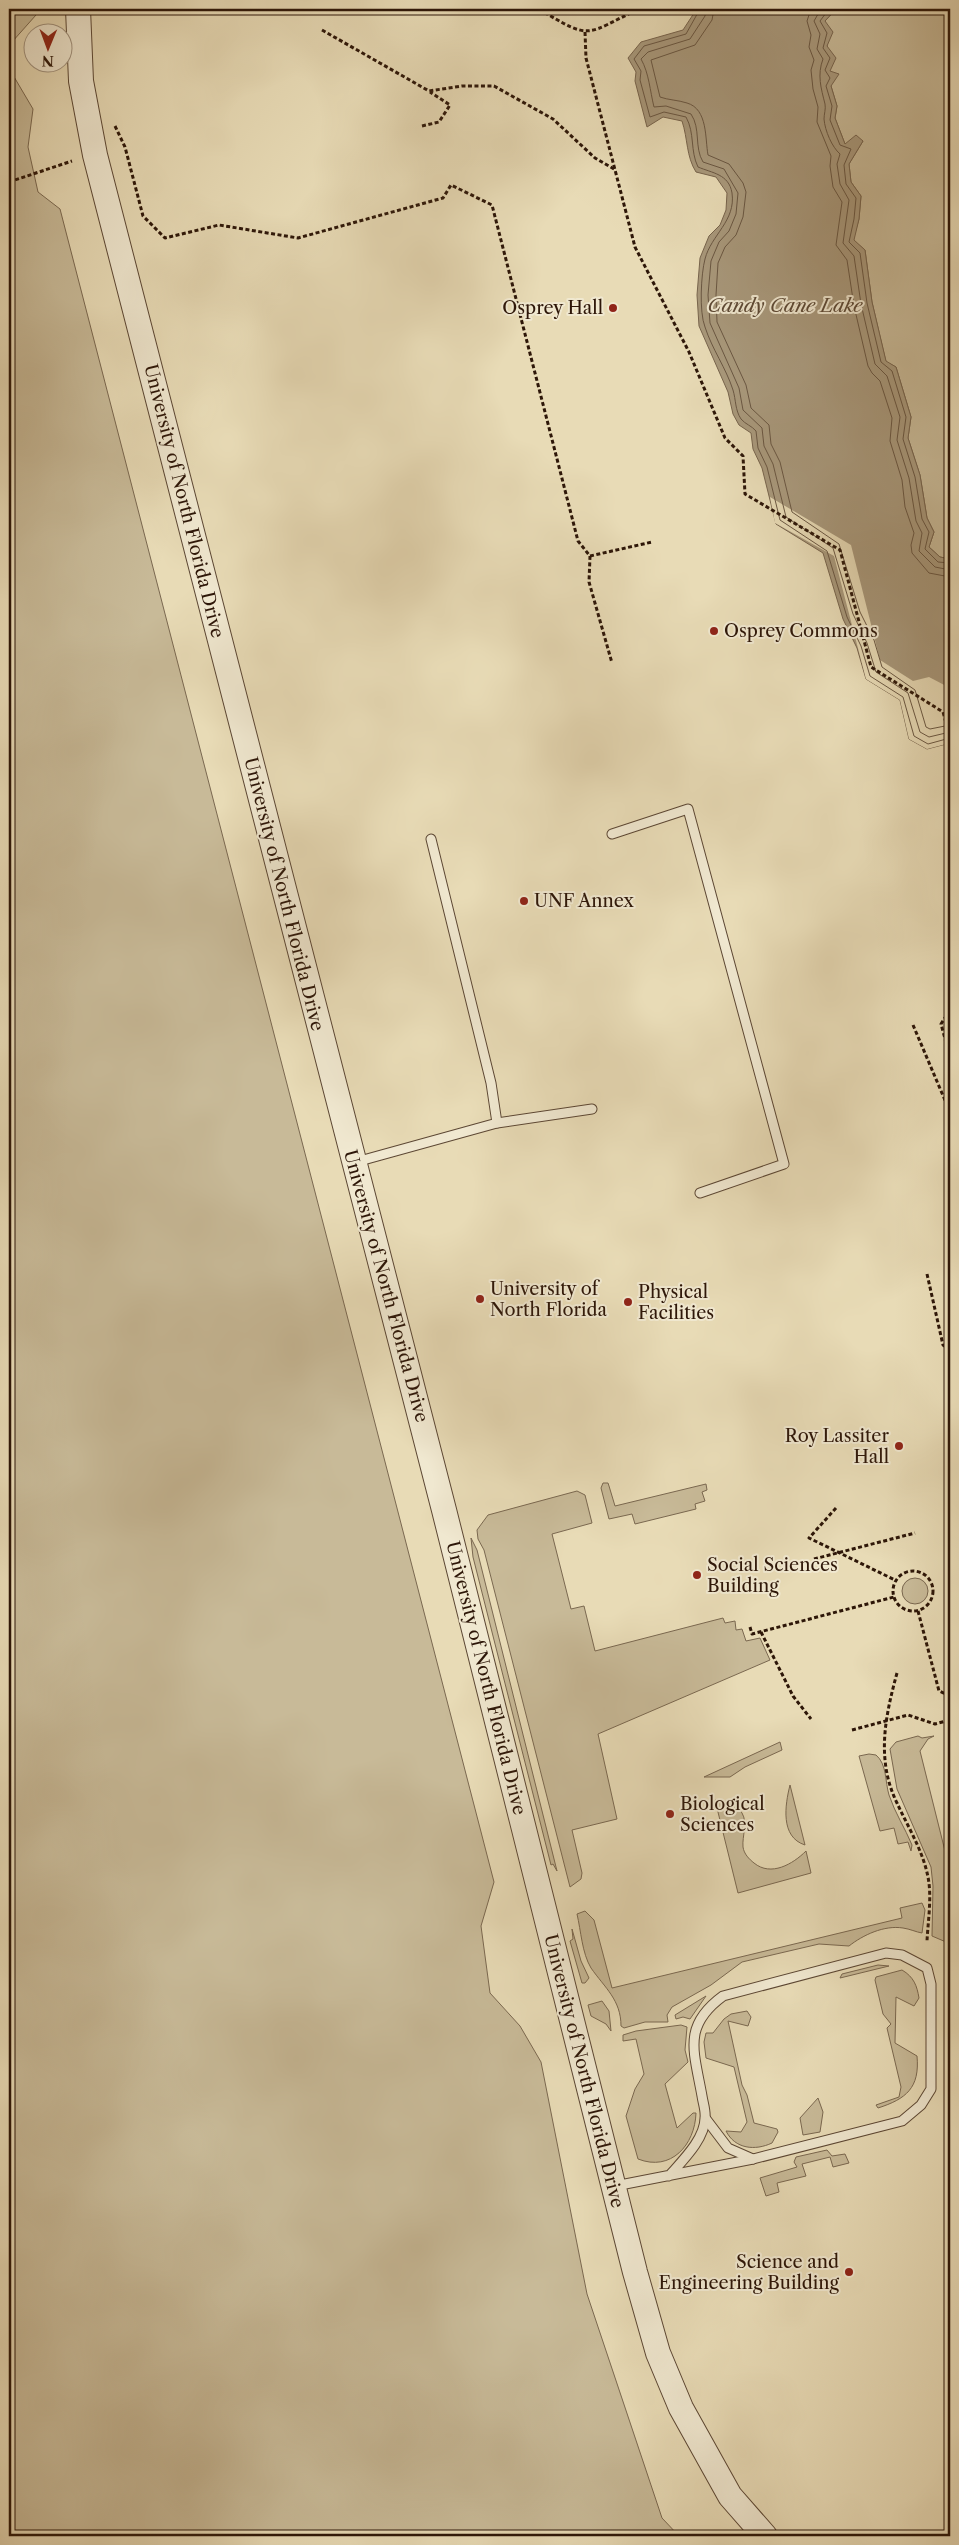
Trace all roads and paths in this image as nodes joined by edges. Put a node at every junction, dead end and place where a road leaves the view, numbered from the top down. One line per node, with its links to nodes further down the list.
1 (78, 9): 24 (street, University of North Florida Drive)
2 (539, 9): 5 (path)
3 (639, 9): 5 (path)
4 (322, 30): 6 (path)
5 (585, 32): 10 (path)
6 (429, 91): 8 (path); 10 (path)
7 (113, 121): 13 (path)
8 (422, 126)
9 (75, 161): 11 (path)
10 (615, 170): 15 (path)
11 (9, 182)
12 (652, 542): 13 (path)
13 (590, 556): 14 (path)
14 (612, 663)
15 (950, 737)
16 (612, 834): 25 (lane)
17 (430, 839): 23 (lane)
18 (950, 1010): 20 (path)
19 (913, 1025): 22 (path)
20 (950, 1057)
21 (592, 1109): 23 (lane)
22 (950, 1112)
23 (497, 1123): 24 (lane)
24 (354, 1163): 45 (street, University of North Florida Drive)
25 (700, 1192)
26 (927, 1274): 27 (path)
27 (950, 1350)
28 (836, 1508): 31 (path)
29 (915, 1532): 30 (path, bridge)
30 (814, 1559)
31 (895, 1580): 32 (path); 33 (path)
32 (894, 1597): 33 (path); 35 (path)
33 (918, 1611): 37 (path)
34 (750, 1627): 35 (path)
35 (761, 1632): 38 (path)
36 (897, 1673): 41 (path)
37 (948, 1695)
38 (811, 1719)
39 (950, 1720): 40 (path, bridge)
40 (852, 1730)
41 (927, 1942)
42 (706, 2119): 43 (lane); 43 (lane); 44 (lane)
43 (753, 2159): 44 (lane)
44 (669, 2176): 45 (lane)
45 (613, 2186): 46 (street, University of North Florida Drive)
46 (765, 2536)

